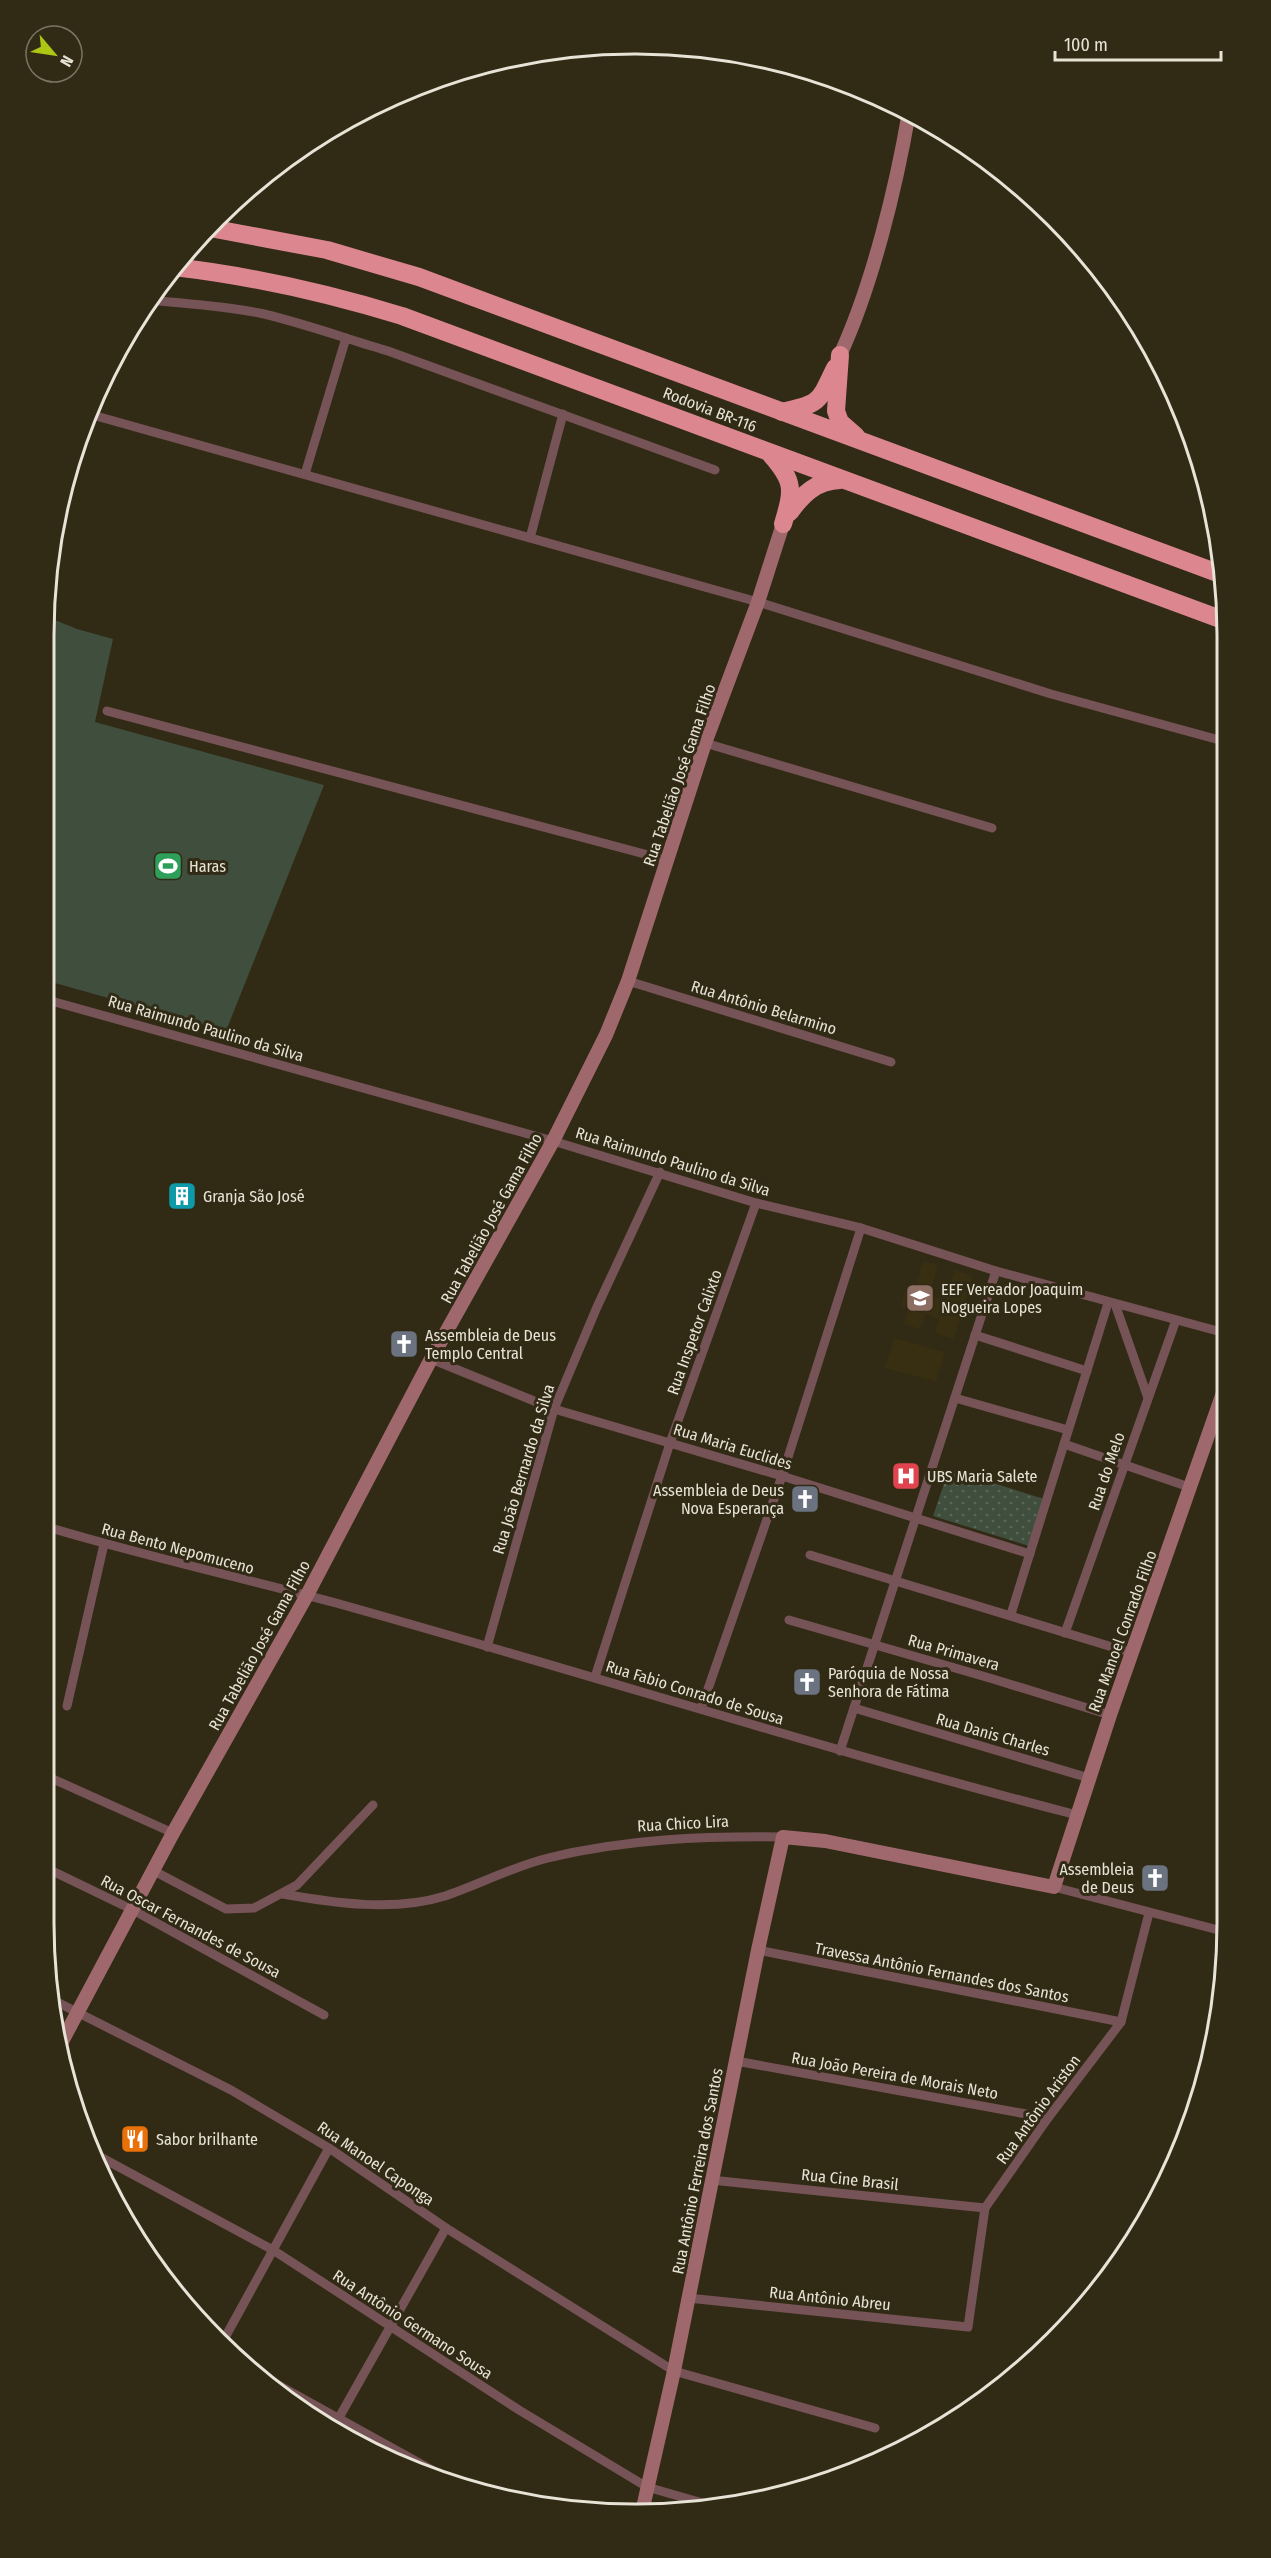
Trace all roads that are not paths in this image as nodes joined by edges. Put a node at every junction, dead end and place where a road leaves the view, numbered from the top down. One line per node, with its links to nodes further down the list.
1 (907, 122): 6 (street)
2 (219, 230): 7 (highway, Rodovia BR-116)
3 (185, 268): 11 (highway, Rodovia BR-116)
4 (160, 301): 5 (street)
5 (346, 338): 8 (street); 13 (street)
6 (840, 355): 7 (highway); 10 (highway)
7 (782, 412): 10 (highway, Rodovia BR-116)
8 (563, 414): 12 (street); 16 (street)
9 (97, 416): 13 (street)
10 (864, 443): 17 (highway, Rodovia BR-116)
11 (770, 453): 14 (highway, Rodovia BR-116); 15 (highway)
12 (714, 470)
13 (304, 474): 16 (street)
14 (841, 480): 15 (highway); 19 (highway, Rodovia BR-116)
15 (783, 524): 18 (street, Rua Tabelião José Gama Filho)
16 (530, 538): 18 (street)
17 (1213, 572)
18 (758, 602): 21 (street); 22 (street, Rua Tabelião José Gama Filho)
19 (1217, 619)
20 (107, 711): 24 (street)
21 (1217, 739)
22 (705, 743): 23 (street); 24 (street, Rua Tabelião José Gama Filho)
23 (992, 828)
24 (667, 860): 25 (street, Rua Tabelião José Gama Filho)
25 (628, 981): 27 (street, Rua Antônio Belarmino); 28 (street, Rua Tabelião José Gama Filho)
26 (54, 1002): 28 (street, Rua Raimundo Paulino da Silva)
27 (891, 1062)
28 (553, 1141): 29 (street, Rua Raimundo Paulino da Silva); 37 (street, Rua Tabelião José Gama Filho)
29 (660, 1172): 30 (street, Rua Raimundo Paulino da Silva); 41 (street, Rua João Bernardo da Silva)
30 (756, 1203): 31 (street, Rua Raimundo Paulino da Silva); 44 (street, Rua Inspetor Calixto)
31 (861, 1228): 32 (street, Rua Raimundo Paulino da Silva); 47 (street)
32 (996, 1271): 33 (street, Rua Raimundo Paulino da Silva); 36 (street)
33 (1112, 1303): 34 (street, Rua Raimundo Paulino da Silva); 38 (street); 40 (street)
34 (1176, 1320): 35 (street, Rua Raimundo Paulino da Silva); 40 (street, Rua do Melo)
35 (1217, 1331)
36 (975, 1335): 38 (street); 39 (street)
37 (430, 1359): 41 (street, Rua Maria Euclides); 55 (street, Rua Tabelião José Gama Filho)
38 (1087, 1371): 43 (street)
39 (955, 1398): 43 (street); 49 (street)
40 (1148, 1398): 46 (street, Rua do Melo)
41 (554, 1409): 44 (street, Rua Maria Euclides); 60 (street, Rua João Bernardo da Silva)
42 (1217, 1409): 48 (street, Rua Manoel Conrado Filho)
43 (1068, 1430): 45 (street)
44 (670, 1443): 47 (street, Rua Maria Euclides); 62 (street, Rua Inspetor Calixto)
45 (1064, 1444): 46 (street); 52 (street)
46 (1124, 1465): 48 (street); 58 (street, Rua do Melo)
47 (782, 1476): 49 (street, Rua Maria Euclides); 65 (street)
48 (1189, 1487): 61 (street, Rua Manoel Conrado Filho)
49 (916, 1518): 52 (street, Rua Maria Euclides); 54 (street)
50 (54, 1529): 51 (street, Rua Bento Nepomuceno)
51 (104, 1544): 55 (street, Rua Bento Nepomuceno); 63 (street)
52 (1029, 1554): 56 (street)
53 (810, 1555): 54 (street)
54 (895, 1581): 56 (street); 59 (street)
55 (306, 1596): 60 (street, Rua Fabio Conrado de Sousa); 72 (street, Rua Tabelião José Gama Filho)
56 (1011, 1614): 58 (street)
57 (789, 1620): 59 (street, Rua Primavera)
58 (1065, 1633): 61 (street)
59 (874, 1645): 64 (street); 66 (street, Rua Primavera)
60 (487, 1647): 62 (street, Rua Fabio Conrado de Sousa)
61 (1132, 1653): 66 (street, Rua Manoel Conrado Filho)
62 (595, 1677): 65 (street, Rua Fabio Conrado de Sousa)
63 (67, 1706)
64 (854, 1708): 67 (street); 68 (street, Rua Danis Charles)
65 (701, 1709): 67 (street, Rua Fabio Conrado de Sousa)
66 (1110, 1715): 68 (street, Rua Manoel Conrado Filho)
67 (840, 1751): 71 (street, Rua Fabio Conrado de Sousa)
68 (1089, 1778): 71 (street, Rua Manoel Conrado Filho)
69 (54, 1780): 72 (street)
70 (373, 1805): 77 (street)
71 (1077, 1815): 76 (street, Rua Manoel Conrado Filho)
72 (172, 1833): 74 (street, Rua Tabelião José Gama Filho)
73 (783, 1837): 76 (street, Rua Chico Lira); 77 (street, Rua Chico Lira); 81 (street, Rua Antônio Ferreira dos Santos)
74 (154, 1871): 77 (street); 78 (street, Rua Tabelião José Gama Filho)
75 (54, 1872): 78 (street, Rua Oscar Fernandes de Sousa)
76 (1054, 1887): 79 (street, Rua Chico Lira)
77 (283, 1894)
78 (133, 1910): 83 (street, Rua Tabelião José Gama Filho); 84 (street, Rua Oscar Fernandes de Sousa)
79 (1149, 1913): 80 (street, Rua Chico Lira); 85 (street, Rua Antônio Ariston)
80 (1217, 1930)
81 (758, 1950): 85 (street, Travessa Antônio Fernandes dos Santos); 87 (street, Rua Antônio Ferreira dos Santos)
82 (60, 2003): 83 (street, Rua Manoel Caponga)
83 (78, 2012): 86 (street, Rua Tabelião José Gama Filho); 89 (street, Rua Manoel Caponga)
84 (324, 2015)
85 (1121, 2022): 88 (street, Rua Antônio Ariston)
86 (65, 2036)
87 (736, 2061): 88 (street, Rua João Pereira de Morais Neto); 91 (street, Rua Antônio Ferreira dos Santos)
88 (1048, 2118): 92 (street, Rua Antônio Ariston)
89 (329, 2148): 93 (street, Rua Manoel Caponga); 94 (street)
90 (104, 2159): 94 (street, Rua Antônio Germano Sousa)
91 (711, 2180): 92 (street, Rua Cine Brasil); 95 (street, Rua Antônio Ferreira dos Santos)
92 (985, 2208): 96 (street, Rua Antônio Ariston)
93 (446, 2228): 97 (street); 99 (street, Rua Manoel Caponga)
94 (273, 2250): 97 (street, Rua Antônio Germano Sousa); 98 (street)
95 (688, 2298): 96 (street, Rua Antônio Abreu); 99 (street, Rua Antônio Ferreira dos Santos)
96 (968, 2327)
97 (390, 2328): 101 (street); 104 (street, Rua Antônio Germano Sousa)
98 (226, 2336)
99 (674, 2371): 102 (street, Rua Manoel Caponga); 104 (street, Rua Antônio Ferreira dos Santos)
100 (301, 2398): 101 (street)
101 (339, 2419): 103 (street)
102 (875, 2428)
103 (415, 2461)
104 (647, 2487): 105 (street, Rua Antônio Germano Sousa); 106 (street, Rua Antônio Ferreira dos Santos)
105 (695, 2501)
106 (644, 2504)

